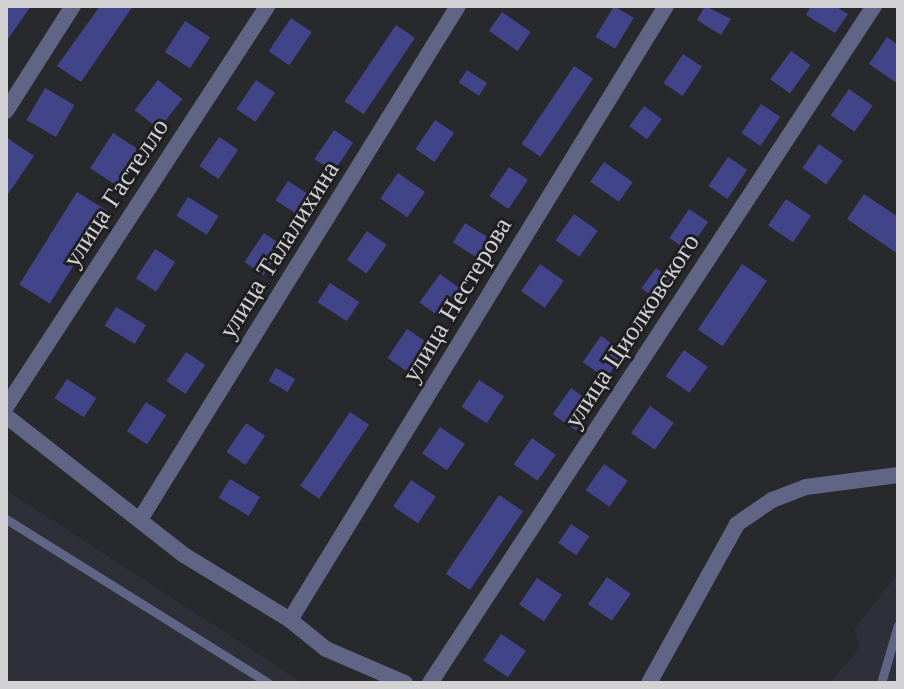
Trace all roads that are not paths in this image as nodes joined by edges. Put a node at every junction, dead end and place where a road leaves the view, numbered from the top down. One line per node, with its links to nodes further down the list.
1 (73, 6): 6 (street)
2 (267, 6): 7 (street, улица Гастелло)
3 (458, 6): 10 (street, улица Талалихина)
4 (666, 6): 12 (street, улица Нестерова)
5 (874, 6): 16 (street, улица Циолковского)
6 (6, 111)
7 (6, 407)
8 (6, 416): 10 (street)
9 (898, 475): 17 (street)
10 (141, 518): 12 (street)
11 (6, 519): 14 (lane)
12 (290, 620): 15 (street)
13 (898, 625): 18 (lane)
14 (268, 683)
15 (405, 683)
16 (430, 683)
17 (649, 683)
18 (881, 683)

